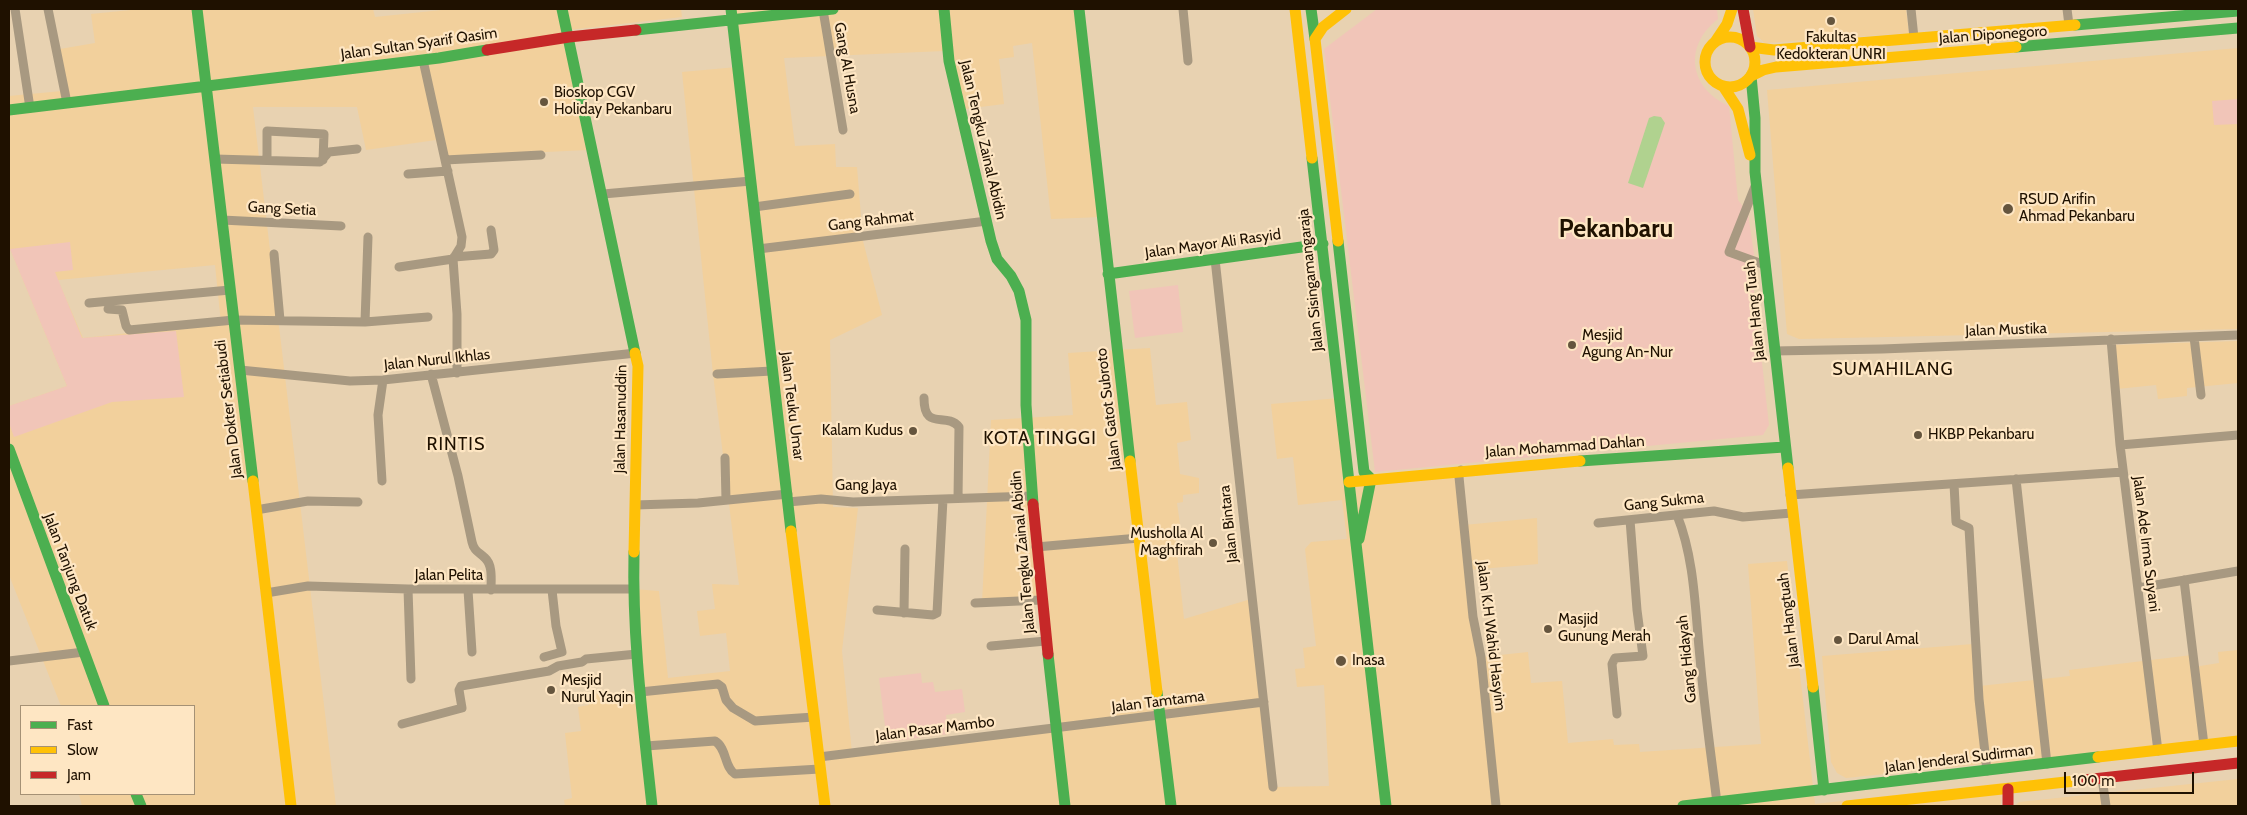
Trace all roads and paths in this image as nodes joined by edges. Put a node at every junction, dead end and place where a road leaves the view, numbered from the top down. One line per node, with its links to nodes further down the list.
1 (15, 9): 31 (street)
2 (48, 9): 30 (street)
3 (197, 9): 28 (main road, Jalan Dokter Setiabudi)
4 (562, 9): 20 (main road, Jalan Hasanuddin)
5 (828, 9): 17 (main road, Jalan Sultan Syarif Qasim); 33 (street, Gang Al Husna)
6 (944, 9): 50 (main road, Jalan Tengku Zainal Abidin)
7 (1079, 9): 61 (main road, Jalan Gatot Subroto)
8 (1183, 9): 26 (street)
9 (1295, 9): 54 (main road, Jalan Sisingamangaraja)
10 (1311, 9): 22 (main road, Jalan Sisingamangaraja)
11 (1346, 9): 22 (main road)
12 (1732, 9): 23 (main road)
13 (1743, 9): 24 (main road)
14 (1911, 9): 21 (street)
15 (2067, 9): 18 (street)
16 (2238, 11): 18 (main road, Jalan Diponegoro)
17 (731, 14): 20 (main road, Jalan Sultan Syarif Qasim); 43 (main road, Jalan Teuku Umar)
18 (2069, 25): 21 (main road, Jalan Diponegoro)
19 (2238, 28): 27 (main road, Jalan Diponegoro)
20 (569, 37): 25 (main road, Jalan Sultan Syarif Qasim); 45 (main road, Jalan Hasanuddin)
21 (1914, 38): 24 (main road, Jalan Diponegoro)
22 (1315, 39): 48 (main road, Jalan Sisingamangaraja)
23 (1714, 44): 24 (main road); 29 (main road)
24 (1750, 47): 27 (main road)
25 (423, 60): 28 (main road, Jalan Sultan Syarif Qasim); 38 (street)
26 (1188, 60)
27 (1751, 76): 29 (main road); 41 (main road, Jalan Hang Tuah)
28 (206, 86): 30 (main road, Jalan Sultan Syarif Qasim); 36 (main road, Jalan Dokter Setiabudi)
29 (1723, 86): 41 (main road, Jalan Hang Tuah)
30 (67, 103): 31 (main road, Jalan Sultan Syarif Qasim)
31 (30, 108): 32 (main road, Jalan Sultan Syarif Qasim)
32 (9, 110)
33 (844, 130)
34 (356, 149): 39 (street)
35 (541, 155): 38 (street)
36 (215, 159): 37 (street); 49 (main road, Jalan Dokter Setiabudi)
37 (267, 160): 39 (street); 39 (street)
38 (445, 160): 40 (street)
39 (322, 161)
40 (448, 171): 42 (street); 57 (street)
41 (1754, 172): 44 (main road, Jalan Hang Tuah)
42 (408, 174)
43 (751, 181): 45 (street); 47 (main road, Jalan Teuku Umar)
44 (1756, 184): 59 (main road, Jalan Hang Tuah); 59 (street)
45 (603, 194): 73 (main road, Jalan Hasanuddin)
46 (850, 194): 47 (street)
47 (754, 207): 55 (main road, Jalan Teuku Umar)
48 (1335, 217): 54 (main road); 89 (main road, Jalan Sisingamangaraja)
49 (222, 220): 51 (street, Gang Setia); 62 (main road, Jalan Dokter Setiabudi)
50 (987, 221): 55 (street, Gang Rahmat); 95 (main road, Jalan Tengku Zainal Abidin)
51 (341, 226)
52 (491, 230): 57 (street)
53 (368, 238): 68 (street)
54 (1323, 244): 58 (main road, Jalan Mayor Ali Rasyid); 92 (main road, Jalan Sisingamangaraja)
55 (758, 249): 75 (main road, Jalan Teuku Umar)
56 (274, 254): 67 (street)
57 (454, 258): 60 (street); 76 (street)
58 (1215, 259): 61 (main road, Jalan Mayor Ali Rasyid); 133 (street, Jalan Bintara)
59 (1765, 265): 72 (main road, Jalan Hang Tuah)
60 (398, 267)
61 (1108, 274): 107 (main road, Jalan Gatot Subroto)
62 (230, 290): 63 (street); 66 (main road, Jalan Dokter Setiabudi)
63 (89, 303)
64 (108, 310): 66 (street)
65 (428, 317): 68 (street)
66 (234, 320): 67 (street); 74 (main road, Jalan Dokter Setiabudi)
67 (280, 320): 68 (street)
68 (365, 322)
69 (2238, 336): 70 (street, Jalan Mustika)
70 (2194, 337): 71 (street, Jalan Mustika); 80 (street)
71 (2111, 340): 72 (street, Jalan Mustika); 83 (street, Jalan Ade Irma Suyani)
72 (1774, 351): 84 (main road, Jalan Hang Tuah)
73 (636, 353): 76 (street, Jalan Nurul Ikhlas); 101 (main road, Jalan Hasanuddin)
74 (240, 370): 79 (street, Jalan Nurul Ikhlas); 102 (main road, Jalan Dokter Setiabudi)
75 (772, 371): 78 (street); 96 (main road, Jalan Teuku Umar)
76 (457, 373): 77 (street, Jalan Nurul Ikhlas)
77 (431, 374): 79 (street, Jalan Nurul Ikhlas); 117 (street)
78 (717, 374)
79 (383, 380): 91 (street)
80 (2201, 395)
81 (924, 398): 97 (street)
82 (2238, 435): 83 (street)
83 (2120, 445): 88 (street, Jalan Ade Irma Suyani)
84 (1784, 447): 87 (main road, Jalan Mohammad Dahlan); 94 (main road, Jalan Hangtuah)
85 (9, 449): 126 (main road, Jalan Tanjung Datuk)
86 (725, 458): 99 (street)
87 (1461, 470): 89 (main road, Jalan Mohammad Dahlan); 161 (street, Jalan K.H Wahid Hasyim)
88 (2123, 472): 90 (street); 113 (street, Jalan Ade Irma Suyani)
89 (1371, 479): 92 (main road, Jalan Mohammad Dahlan); 109 (main road, Jalan Sisingamangaraja)
90 (2016, 480): 93 (street); 147 (street)
91 (382, 482)
92 (1349, 482): 109 (main road, Jalan Sisingamangaraja)
93 (1954, 484): 94 (street); 148 (street)
94 (1790, 495): 103 (main road, Jalan Hangtuah)
95 (1032, 496): 97 (street, Gang Jaya); 108 (main road, Jalan Tengku Zainal Abidin)
96 (788, 498): 98 (street, Gang Jaya); 99 (street, Gang Jaya); 137 (main road, Jalan Teuku Umar)
97 (958, 498): 98 (street, Gang Jaya)
98 (943, 499): 123 (street)
99 (726, 500): 101 (street, Gang Jaya)
100 (358, 502): 102 (street)
101 (635, 505): 115 (main road, Jalan Hasanuddin)
102 (256, 510): 119 (main road, Jalan Dokter Setiabudi)
103 (1792, 513): 104 (street, Gang Sukma); 153 (main road, Jalan Hangtuah)
104 (1677, 515): 105 (street, Gang Sukma); 154 (street, Gang Hidayah)
105 (1630, 520): 106 (street, Gang Sukma); 135 (street)
106 (1598, 523)
107 (1140, 538): 108 (street); 136 (main road, Jalan Gatot Subroto)
108 (1036, 547): 120 (main road, Jalan Tengku Zainal Abidin)
109 (1357, 548): 160 (main road, Jalan Sisingamangaraja)
110 (905, 549): 123 (street)
111 (2238, 571): 112 (street)
112 (2184, 580): 113 (street); 141 (street)
113 (2138, 588): 143 (street, Jalan Ade Irma Suyani)
114 (408, 589): 116 (street, Jalan Pelita); 119 (street, Jalan Pelita); 131 (street)
115 (633, 589): 118 (street, Jalan Pelita); 128 (main road, Jalan Hasanuddin)
116 (468, 590): 117 (street, Jalan Pelita); 127 (street)
117 (491, 590): 118 (street, Jalan Pelita)
118 (552, 590): 129 (street)
119 (266, 593): 155 (main road, Jalan Dokter Setiabudi)
120 (1041, 600): 121 (street); 124 (main road, Jalan Tengku Zainal Abidin)
121 (975, 603)
122 (877, 610): 123 (street)
123 (904, 613)
124 (1046, 641): 125 (street); 139 (main road, Jalan Tengku Zainal Abidin)
125 (991, 646)
126 (84, 652): 130 (street); 134 (main road, Jalan Tanjung Datuk)
127 (472, 652)
128 (637, 654): 132 (main road, Jalan Hasanuddin); 138 (street)
129 (544, 657)
130 (9, 661)
131 (411, 679)
132 (640, 692): 137 (street); 142 (main road, Jalan Hasanuddin)
133 (1264, 702): 136 (street, Jalan Tamtama); 151 (street, Jalan Bintara)
134 (104, 705)
135 (1617, 714)
136 (1161, 716): 139 (street, Jalan Tamtama); 159 (main road, Jalan Gatot Subroto)
137 (814, 717): 146 (main road, Jalan Teuku Umar)
138 (402, 724)
139 (1055, 728): 146 (street, Jalan Pasar Mambo); 158 (main road, Jalan Tengku Zainal Abidin)
140 (2238, 741): 141 (main road, Jalan Jenderal Sudirman)
141 (2204, 745): 143 (main road, Jalan Jenderal Sudirman)
142 (646, 746): 146 (street, Jalan Pasar Mambo); 156 (main road, Jalan Hasanuddin)
143 (2158, 751): 144 (main road, Jalan Jenderal Sudirman)
144 (2136, 753): 147 (main road, Jalan Jenderal Sudirman); 149 (main road)
145 (2238, 762): 149 (main road)
146 (820, 763): 157 (main road, Jalan Teuku Umar)
147 (2047, 764): 148 (main road, Jalan Jenderal Sudirman)
148 (1987, 771): 153 (main road, Jalan Jenderal Sudirman)
149 (2138, 774): 150 (main road)
150 (2102, 778): 152 (main road); 165 (street)
151 (1273, 787)
152 (2008, 788): 163 (main road); 164 (main road)
153 (1824, 790): 154 (main road, Jalan Jenderal Sudirman)
154 (1717, 803): 162 (main road, Jalan Jenderal Sudirman)
155 (291, 806)
156 (652, 806)
157 (824, 806)
158 (1065, 806)
159 (1172, 806)
160 (1386, 806)
161 (1496, 806)
162 (1683, 806)
163 (1847, 806)
164 (2008, 806)
165 (2106, 806)

